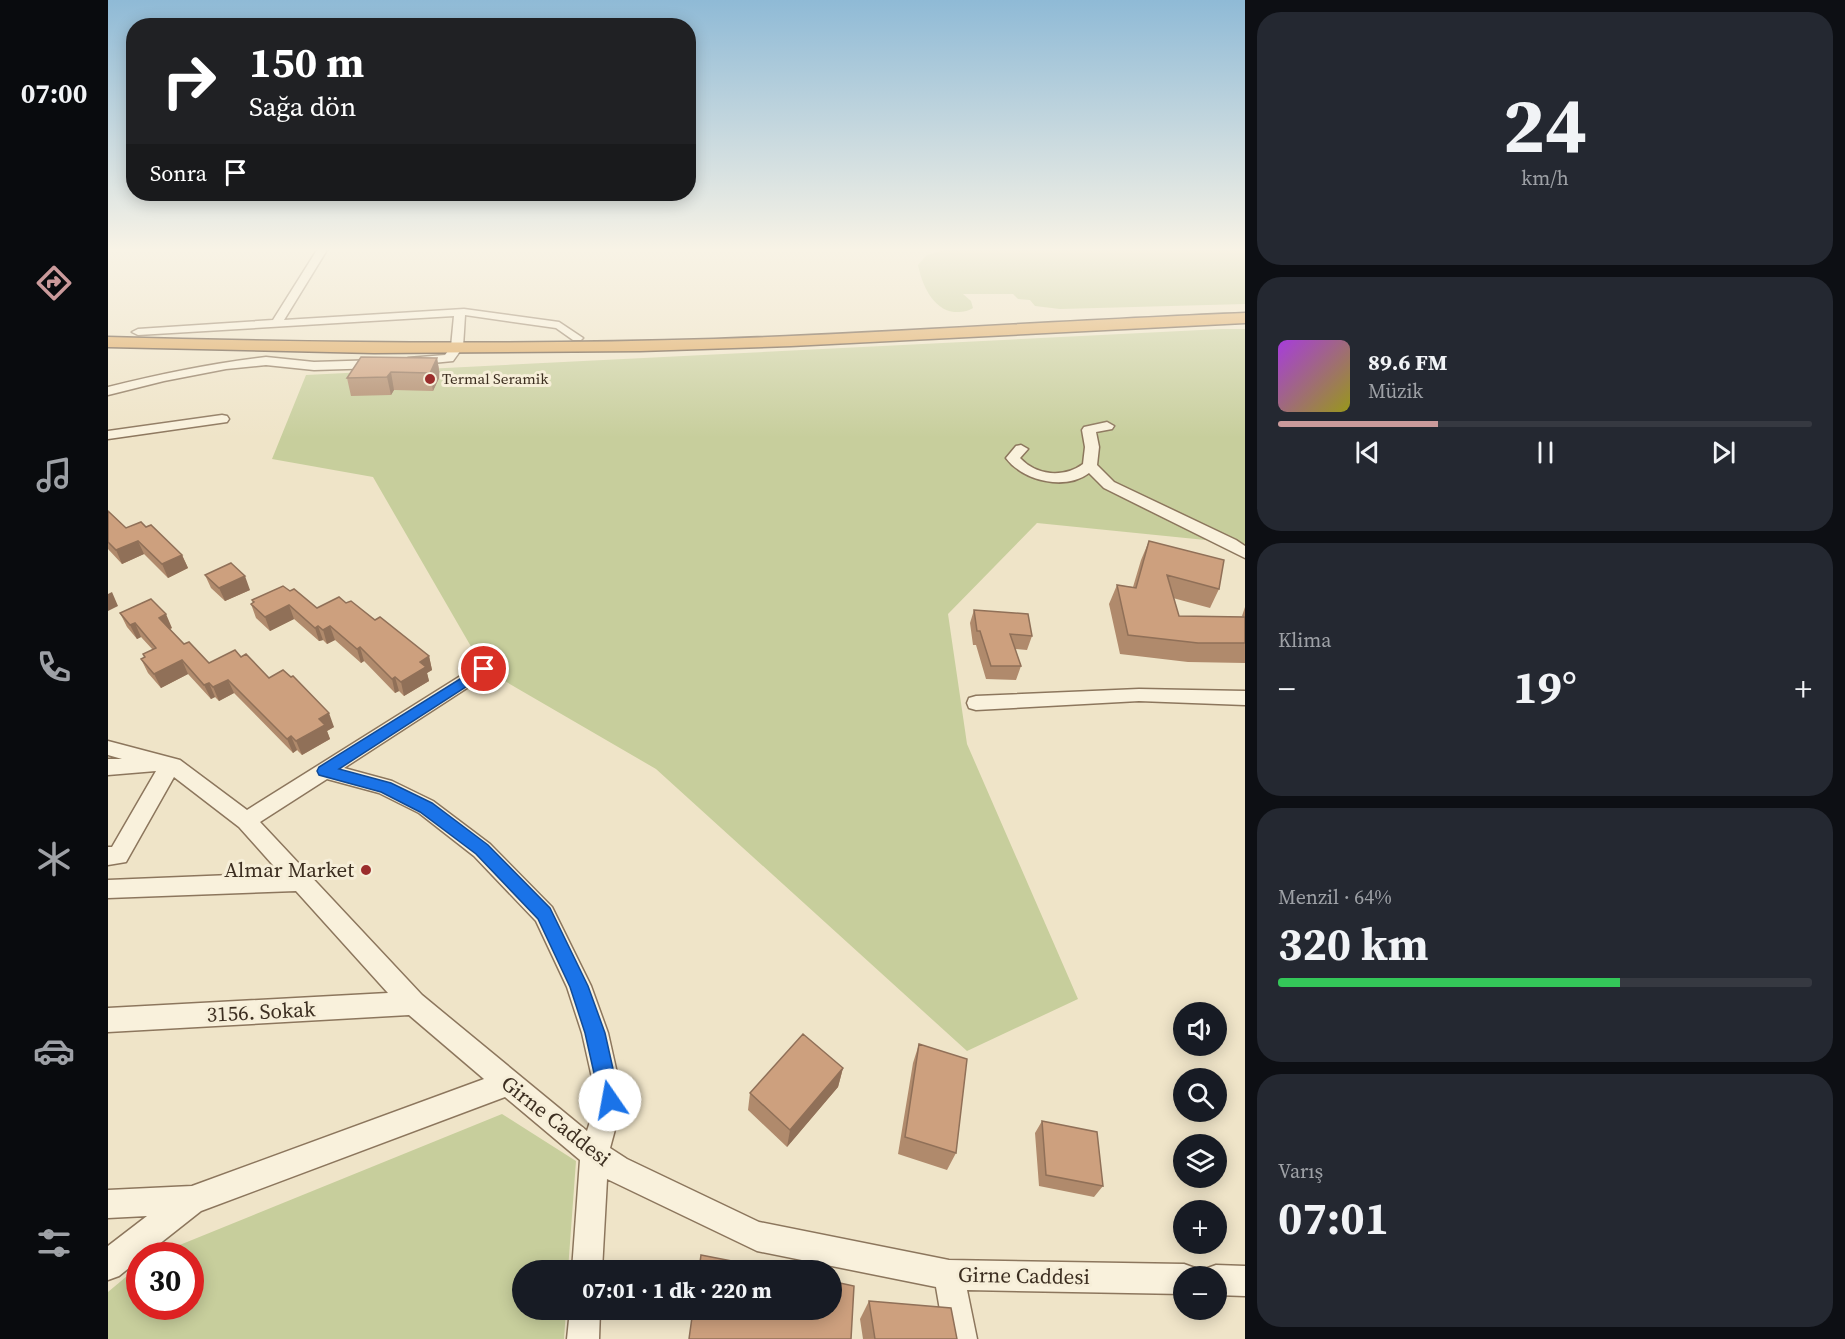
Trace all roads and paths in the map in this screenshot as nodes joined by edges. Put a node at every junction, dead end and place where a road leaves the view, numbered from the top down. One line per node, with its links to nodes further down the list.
1 (283, 312): 7 (street)
2 (453, 312): 7 (street)
3 (460, 312): 12 (street)
4 (464, 312): 10 (street)
5 (1114, 312): 10 (highway)
6 (1245, 318): 12 (highway)
7 (276, 324): 9 (street)
8 (108, 331): 9 (highway)
9 (138, 332): 12 (highway)
10 (578, 338): 12 (highway)
11 (108, 342): 12 (highway)
12 (458, 342): 13 (street)
13 (108, 391)
14 (222, 419): 16 (street)
15 (1107, 426): 18 (street)
16 (108, 435)
17 (1021, 449): 18 (street)
18 (1090, 466): 19 (street)
19 (1245, 553)
20 (484, 669): 26 (street)
21 (1245, 698): 22 (street)
22 (976, 703)
23 (108, 748): 24 (street, Girne Caddesi)
24 (173, 765): 25 (street); 27 (street, Girne Caddesi); 28 (street)
25 (108, 767)
26 (325, 771): 27 (street); 34 (street)
27 (246, 821): 29 (street, Girne Caddesi)
28 (108, 856)
29 (301, 881): 30 (street); 31 (street, Girne Caddesi)
30 (108, 889)
31 (413, 1003): 32 (street, 3156. Sokak); 33 (street, Girne Caddesi)
32 (108, 1020)
33 (508, 1083): 34 (street, Girne Caddesi); 35 (street)
34 (594, 1154): 37 (street); 39 (street, Girne Caddesi)
35 (192, 1200): 36 (street); 38 (street)
36 (108, 1204)
37 (588, 1260)
38 (108, 1265)
39 (949, 1275): 40 (street, Girne Caddesi); 45 (street)
40 (1173, 1279)
41 (1227, 1280): 42 (street)
42 (1245, 1281)
43 (584, 1320): 44 (street)
44 (583, 1339)
45 (961, 1339)

